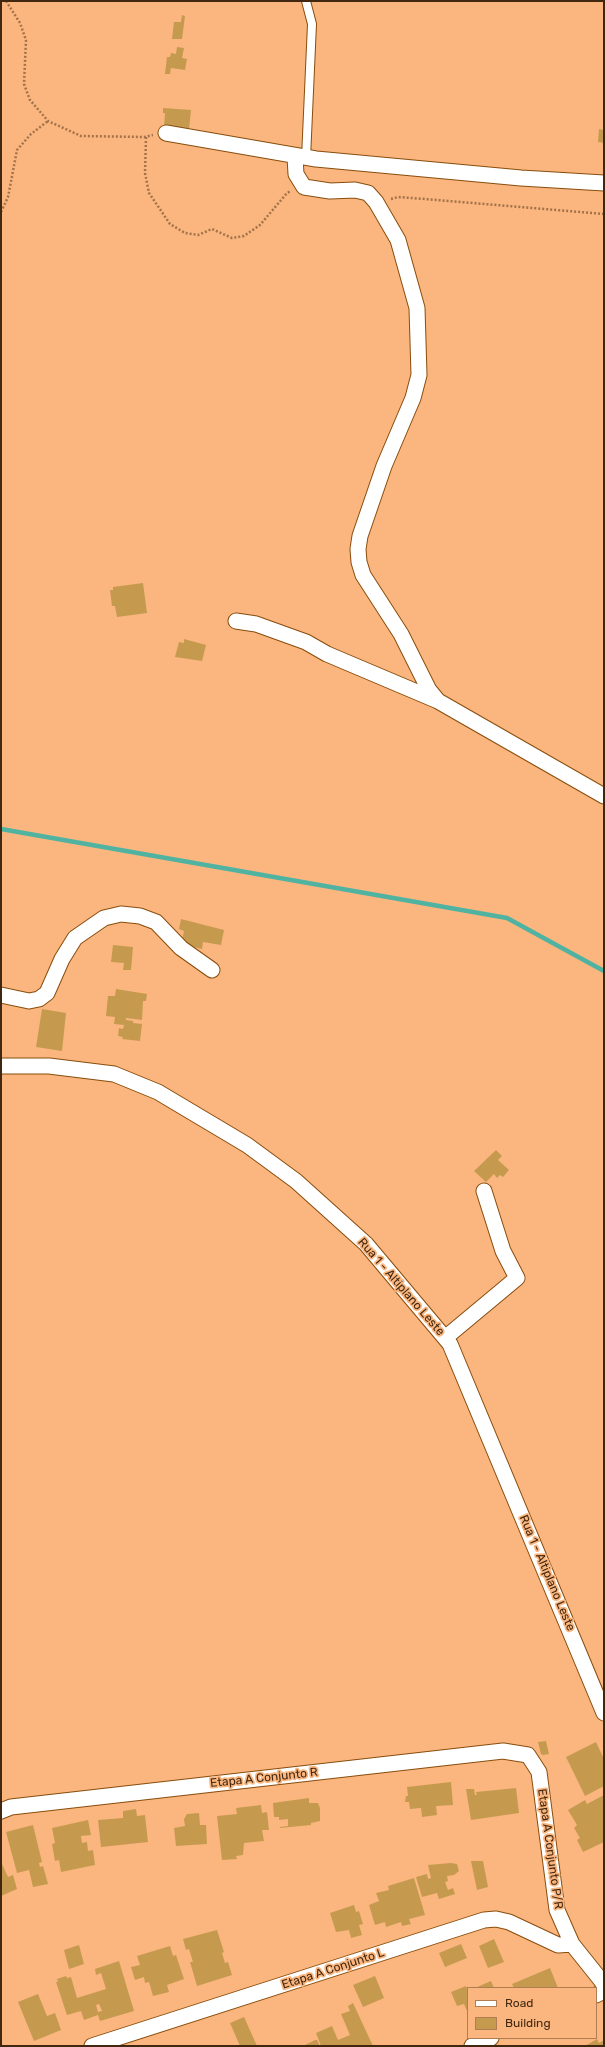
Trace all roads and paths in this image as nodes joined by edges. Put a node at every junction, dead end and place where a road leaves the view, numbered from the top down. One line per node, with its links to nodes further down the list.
1 (6, 1): 3 (path)
2 (306, 1): 6 (lane)
3 (48, 121): 5 (path); 10 (path)
4 (166, 133): 5 (path); 6 (street)
5 (146, 137): 8 (path)
6 (301, 157): 7 (street); 8 (street)
7 (604, 183)
8 (304, 187): 9 (street)
9 (376, 202): 11 (path); 13 (street)
10 (1, 212)
11 (604, 214)
12 (236, 621): 13 (street)
13 (438, 701): 14 (street)
14 (604, 796)
15 (212, 970): 16 (street)
16 (1, 995)
17 (1, 1066): 19 (street, Rua 1 - Altiplano Leste)
18 (484, 1190): 19 (street)
19 (445, 1338): 20 (street, Rua 1 - Altiplano Leste)
20 (604, 1713)
21 (528, 1755): 22 (street, Etapa A Conjunto R); 23 (street, Etapa A Conjunto P/R)
22 (1, 1811)
23 (572, 1944): 24 (street, Etapa A Conjunto P/R); 26 (street, Etapa A Conjunto L)
24 (604, 1984)
25 (489, 2039): 27 (street)
26 (92, 2046)
27 (472, 2046)

